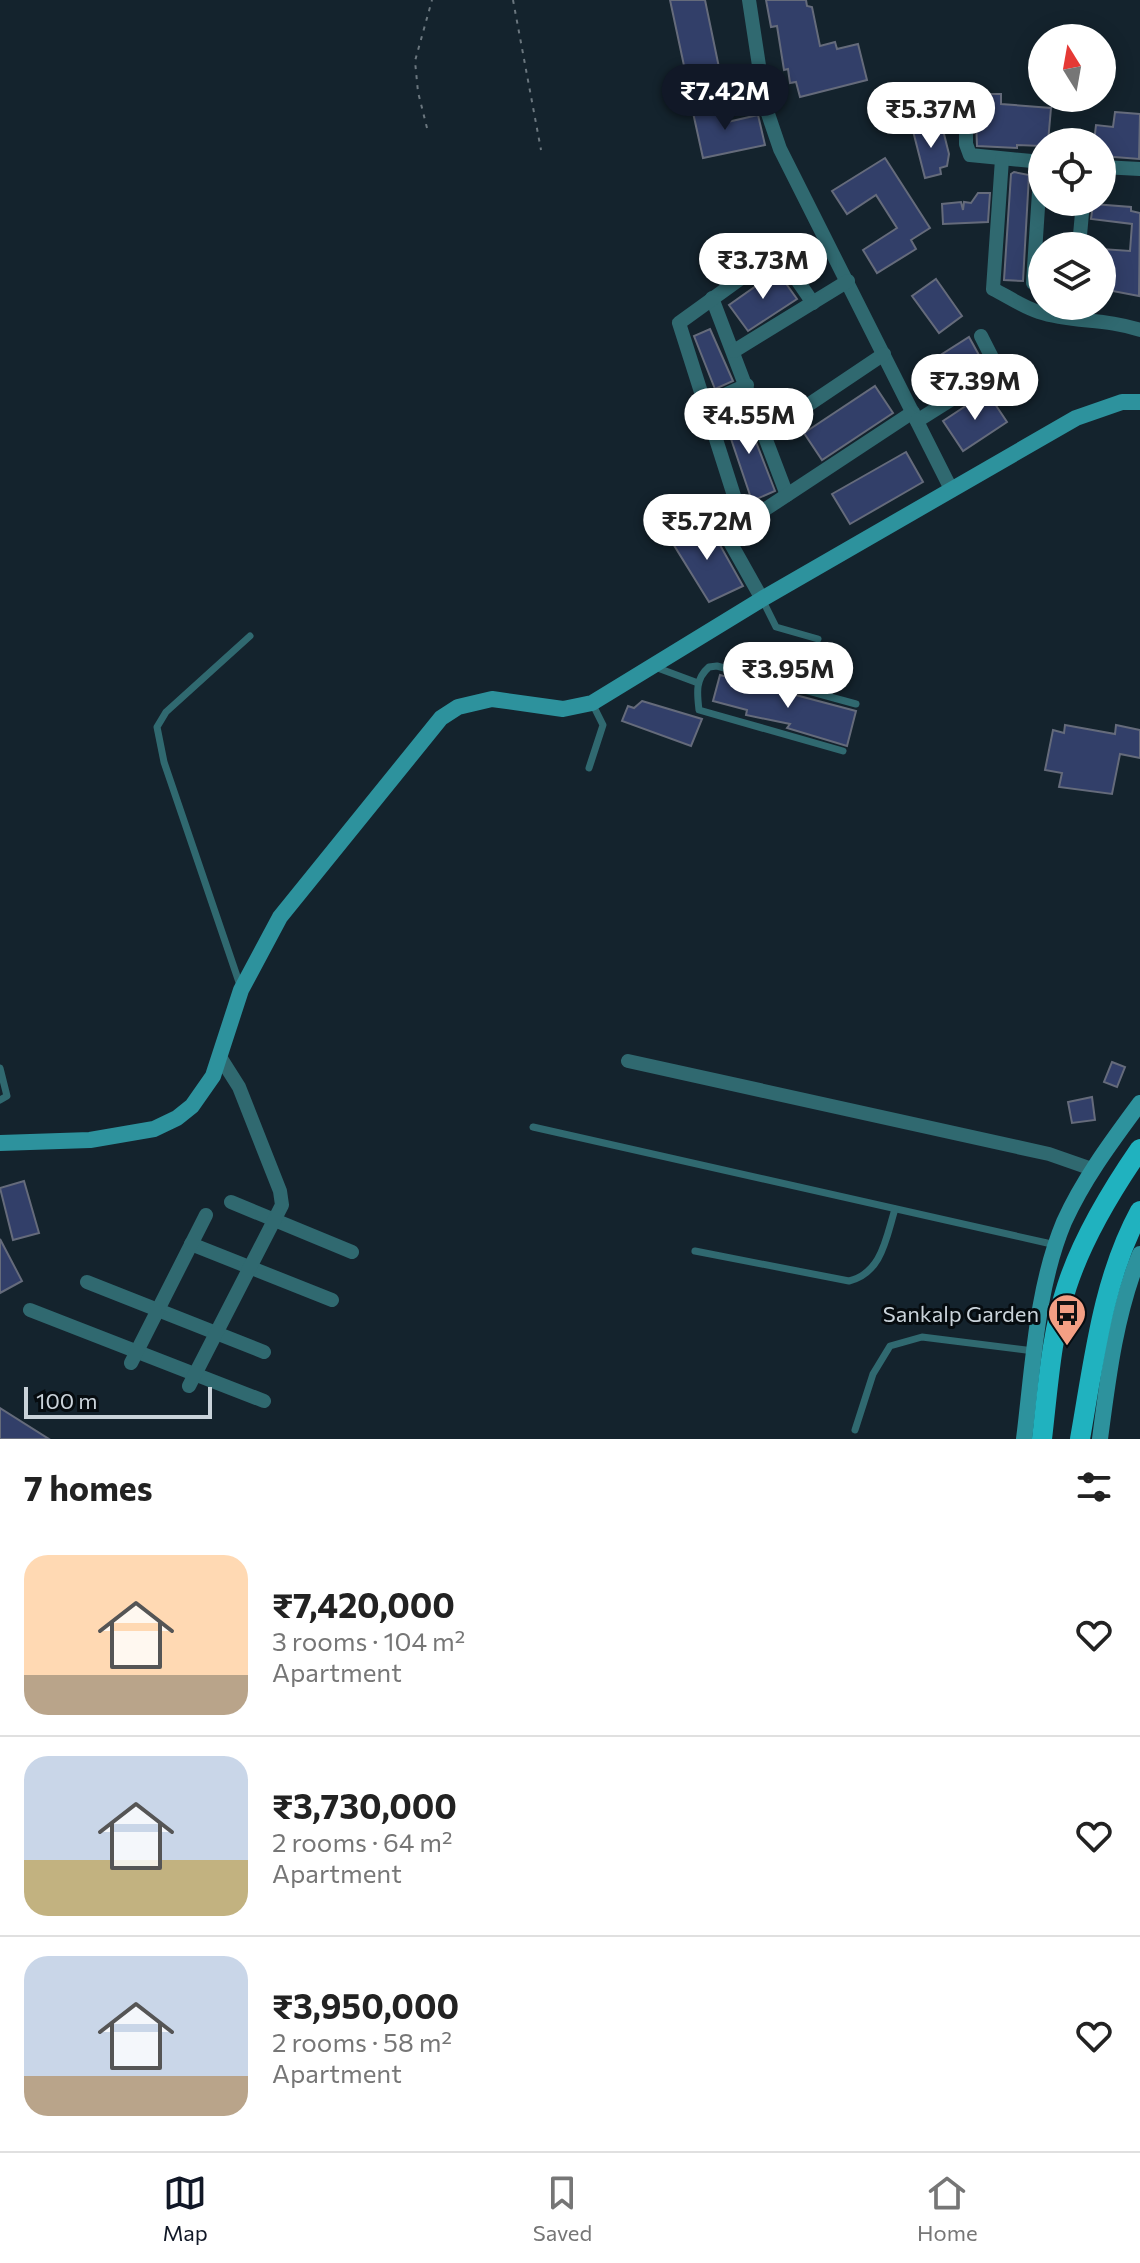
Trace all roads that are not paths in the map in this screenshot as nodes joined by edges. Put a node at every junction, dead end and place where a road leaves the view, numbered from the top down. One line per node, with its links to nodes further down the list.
1 (749, 0): 7 (street)
2 (966, 98): 3 (street)
3 (1002, 159): 4 (street); 10 (street)
4 (1028, 161)
5 (1116, 168): 6 (street)
6 (1140, 169)
7 (848, 281): 9 (street); 13 (street)
8 (712, 298): 9 (street); 12 (street); 18 (street)
9 (813, 303): 12 (street)
10 (1140, 330)
11 (981, 336): 14 (street)
12 (734, 351): 15 (street)
13 (884, 354): 19 (street); 20 (street)
14 (998, 370): 16 (street); 19 (street)
15 (747, 385): 18 (street); 20 (street)
16 (1012, 397)
17 (1140, 402): 21 (street)
18 (705, 404): 22 (street)
19 (915, 416): 21 (street); 22 (street)
20 (765, 434): 22 (street)
21 (951, 489): 24 (street)
22 (787, 495)
23 (666, 529): 24 (street)
24 (762, 599): 26 (lane); 27 (street)
25 (250, 636): 33 (lane)
26 (818, 639)
27 (652, 666): 28 (lane); 29 (street)
28 (698, 683): 30 (lane); 31 (lane)
29 (592, 703): 32 (lane); 33 (street)
30 (856, 704)
31 (843, 751)
32 (589, 768)
33 (241, 990): 34 (street)
34 (220, 1057): 40 (street); 47 (street)
35 (628, 1061): 42 (street)
36 (0, 1068): 37 (lane)
37 (0, 1100)
38 (1140, 1103): 42 (street)
39 (533, 1127): 44 (lane)
40 (0, 1143)
41 (1140, 1149): 66 (main road)
42 (1092, 1169): 49 (street)
43 (231, 1202): 47 (street)
44 (895, 1209): 49 (lane); 50 (lane)
45 (1140, 1211): 67 (main road)
46 (206, 1215): 48 (street)
47 (275, 1220): 51 (street); 53 (street)
48 (191, 1244): 53 (street); 57 (street)
49 (1056, 1245): 59 (street)
50 (695, 1251)
51 (352, 1252)
52 (1140, 1254): 68 (street)
53 (251, 1268): 55 (street); 58 (street)
54 (87, 1282): 57 (street)
55 (332, 1300)
56 (30, 1310): 61 (street)
57 (158, 1310): 58 (street); 61 (street)
58 (216, 1333): 60 (street); 62 (street)
59 (1035, 1351): 64 (lane); 65 (street)
60 (264, 1352)
61 (133, 1358): 62 (street)
62 (192, 1380): 63 (street)
63 (264, 1401)
64 (855, 1430)
65 (1024, 1439)
66 (1042, 1439)
67 (1080, 1439)
68 (1100, 1439)

